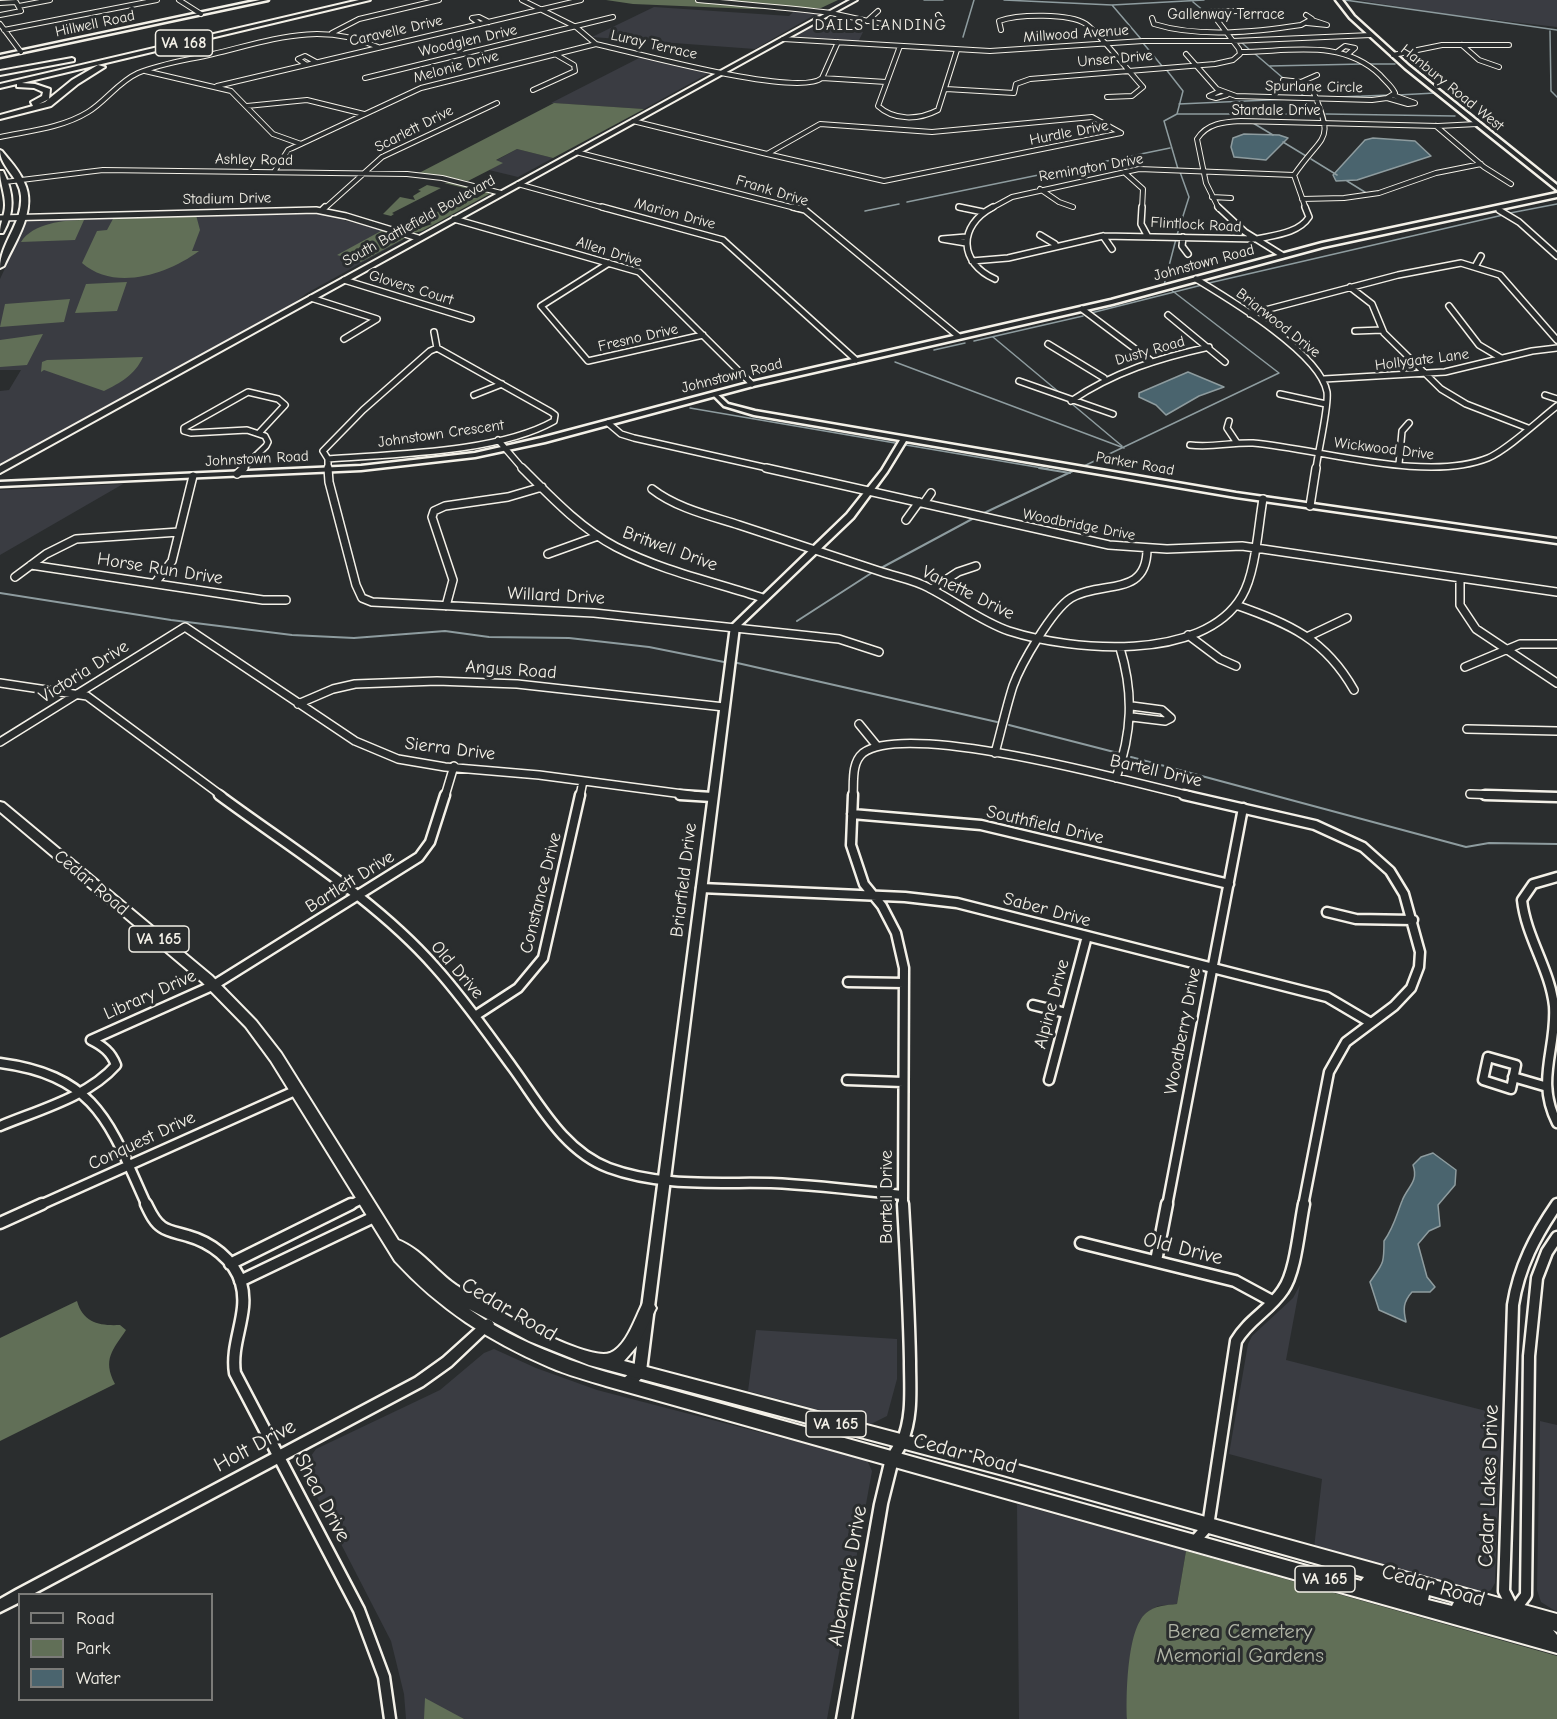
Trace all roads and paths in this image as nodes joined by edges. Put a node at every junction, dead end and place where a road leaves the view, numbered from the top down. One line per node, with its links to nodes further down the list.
1 (50, 0): 14 (street)
2 (157, 0): 30 (street)
3 (179, 0): 19 (street)
4 (266, 0): 19 (street, Hillwell Road)
5 (350, 0): 38 (highway, VA 168)
6 (367, 0): 38 (highway, VA 168)
7 (439, 0): 33 (street)
8 (522, 0): 15 (street, Luray Terrace)
9 (581, 0): 15 (street, Caravelle Drive)
10 (699, 0): 18 (street)
11 (854, 0): 18 (main road, South Battlefield Boulevard)
12 (1339, 0): 34 (main road, Hanbury Road West)
13 (0, 3): 14 (street)
14 (19, 6): 20 (street)
15 (542, 10): 26 (street, Caravelle Drive); 29 (street, Luray Terrace)
16 (1238, 11): 32 (street)
17 (878, 12): 25 (street)
18 (830, 13): 25 (street); 35 (main road, South Battlefield Boulevard)
19 (201, 14): 46 (street, Hillwell Road)
20 (0, 15)
21 (938, 15): 25 (street)
22 (1306, 15): 32 (street, Gallenway Terrace)
23 (613, 17): 29 (street, Woodglen Drive)
24 (1152, 18): 32 (street, Gallenway Terrace)
25 (867, 21)
26 (489, 22): 28 (street, Caravelle Drive); 28 (street)
27 (0, 24): 30 (street)
28 (480, 24): 44 (street, Caravelle Drive)
29 (576, 27): 39 (street, Luray Terrace); 64 (street, Woodglen Drive)
30 (4, 30): 46 (street)
31 (1001, 30): 40 (street)
32 (1224, 30): 36 (street)
33 (332, 33): 44 (street); 59 (street)
34 (1371, 35): 36 (street, Millwood Avenue); 52 (main road, Hanbury Road West)
35 (783, 39): 37 (street, Millwood Avenue); 61 (main road, South Battlefield Boulevard)
36 (1233, 41): 40 (street, Millwood Avenue); 47 (street)
37 (838, 42): 43 (street, Millwood Avenue); 65 (street)
38 (168, 44): 60 (highway); 68 (highway, VA 168); 72 (highway, VA 168); 85 (highway)
39 (596, 44): 49 (street, Melonie Drive); 61 (street, Luray Terrace)
40 (1105, 44): 45 (street, Millwood Avenue); 58 (street)
41 (1462, 45): 42 (street); 52 (street); 57 (street)
42 (1509, 45)
43 (900, 46): 45 (street, Millwood Avenue); 69 (street)
44 (378, 47): 54 (street, Caravelle Drive)
45 (957, 50): 73 (street)
46 (21, 52): 53 (street, Hillwell Road)
47 (1240, 52): 48 (street, Spurlane Circle); 56 (street, Unser Drive)
48 (1337, 52): 51 (street, Spurlane Circle); 51 (street, Spurlane Circle)
49 (555, 54): 74 (street); 84 (street, Melonie Drive)
50 (1186, 54): 56 (street)
51 (1348, 54): 77 (street, Spurlane Circle)
52 (1393, 55): 88 (main road, Hanbury Road West)
53 (0, 57)
54 (316, 62): 55 (street, Caravelle Drive); 55 (street)
55 (305, 64): 71 (street, Caravelle Drive)
56 (1197, 65): 58 (street, Unser Drive); 75 (street)
57 (1499, 67)
58 (1128, 69): 66 (street, Unser Drive); 78 (street)
59 (145, 71): 71 (street); 90 (street)
60 (0, 73)
61 (721, 73): 65 (street, Luray Terrace); 86 (main road, South Battlefield Boulevard)
62 (1023, 75): 66 (street)
63 (1317, 75): 70 (street)
64 (365, 78)
65 (822, 78): 69 (street, Luray Terrace)
66 (1030, 79): 73 (street, Unser Drive)
67 (1283, 80): 70 (street)
68 (0, 81)
69 (886, 82): 73 (street)
70 (1301, 82): 80 (street)
71 (217, 86): 82 (street)
72 (0, 87): 83 (highway)
73 (946, 88)
74 (533, 90)
75 (1220, 91): 76 (street, Spurlane Circle); 76 (street)
76 (1229, 94): 80 (street, Spurlane Circle)
77 (1393, 95): 79 (street, Spurlane Circle); 79 (street)
78 (1107, 97)
79 (1388, 98): 80 (street, Spurlane Circle)
80 (1316, 99): 87 (street)
81 (497, 103): 100 (street, Scarlett Drive)
82 (247, 106): 84 (street); 91 (street)
83 (0, 108)
84 (364, 114): 91 (street, Melonie Drive)
85 (0, 117)
86 (633, 121): 93 (main road, South Battlefield Boulevard); 94 (street, Hurdle Drive)
87 (1326, 123): 89 (street, Stardale Drive); 96 (street, Stardale Drive); 101 (street)
88 (1477, 124): 89 (street, Stardale Drive); 106 (main road, Hanbury Road West)
89 (1436, 126): 95 (street)
90 (0, 137)
91 (301, 144): 97 (street, Melonie Drive)
92 (0, 152): 102 (main road)
93 (576, 152): 104 (main road, South Battlefield Boulevard); 153 (street, Frank Drive)
94 (767, 154): 94 (street, Hurdle Drive)
95 (1480, 164): 105 (street); 112 (street)
96 (1203, 171): 98 (street, Remington Drive); 101 (street, Remington Drive); 110 (street, Stardale Drive)
97 (274, 172): 100 (street, Ashley Road); 102 (street, Ashley Road)
98 (1124, 172): 107 (street, Remington Drive); 124 (street)
99 (0, 173): 103 (main road)
100 (361, 174): 108 (street, Ashley Road); 115 (street, Scarlett Drive)
101 (1294, 174): 112 (street, Flintlock Road)
102 (20, 180): 103 (street, Ashley Road); 118 (main road)
103 (4, 182): 119 (main road)
104 (518, 184): 108 (main road, South Battlefield Boulevard); 161 (street, Marion Drive)
105 (1511, 184)
106 (1557, 188)
107 (1040, 189): 114 (street); 117 (street, Remington Drive)
108 (501, 193): 121 (main road, South Battlefield Boulevard)
109 (1557, 195): 116 (main road, Johnstown Road); 120 (main road, Johnstown Road)
110 (1212, 197): 111 (street); 128 (street, Stardale Drive)
111 (1231, 198)
112 (1302, 199): 128 (street, Flintlock Road)
113 (959, 207): 117 (street)
114 (1073, 207)
115 (322, 210): 118 (street, Stadium Drive); 127 (street, Stadium Drive)
116 (1499, 210): 120 (main road, Johnstown Road); 134 (street)
117 (983, 212): 135 (street, Remington Drive)
118 (26, 215): 119 (street, Stadium Drive); 138 (main road)
119 (4, 216): 122 (main road)
120 (1458, 216): 132 (main road, Johnstown Road)
121 (454, 219): 127 (main road, South Battlefield Boulevard); 136 (street, Allen Drive)
122 (0, 231)
123 (1040, 235): 129 (street)
124 (1147, 235): 125 (street, Flintlock Road); 126 (street, Flintlock Road)
125 (1103, 236): 129 (street, Flintlock Road); 130 (street)
126 (1183, 237): 128 (street, Flintlock Road); 131 (street)
127 (418, 238): 141 (main road, South Battlefield Boulevard)
128 (1255, 238): 132 (street, Stardale Drive)
129 (1054, 244): 135 (street, Flintlock Road)
130 (1112, 249)
131 (1188, 254)
132 (1282, 255): 140 (main road, Johnstown Road)
133 (1481, 256): 137 (street)
134 (1557, 256)
135 (972, 261): 139 (street)
136 (609, 263): 152 (street, Allen Drive); 152 (street, Fresno Drive)
137 (1476, 265): 142 (street); 155 (street)
138 (0, 266)
139 (995, 279)
140 (1196, 279): 145 (main road, Johnstown Road); 146 (street, Briarwood Drive)
141 (344, 280): 143 (main road, South Battlefield Boulevard); 148 (street, Glovers Court)
142 (1350, 287): 146 (street); 149 (street)
143 (311, 298): 154 (street); 192 (main road, South Battlefield Boulevard)
144 (1449, 306): 160 (street)
145 (1082, 309): 153 (main road, Johnstown Road); 162 (street)
146 (1250, 314): 166 (street, Briarwood Drive)
147 (1168, 315): 157 (street)
148 (471, 319)
149 (1382, 330): 150 (street); 164 (street)
150 (1355, 331)
151 (434, 332): 158 (street)
152 (703, 335): 169 (street, Allen Drive)
153 (958, 336): 161 (main road, Johnstown Road)
154 (344, 339)
155 (1557, 340)
156 (1048, 344): 165 (street)
157 (1209, 347): 162 (street, Dusty Road); 163 (street)
158 (437, 348): 168 (street); 190 (street)
159 (1557, 348): 160 (street, Hollygate Lane)
160 (1501, 358): 164 (street, Hollygate Lane)
161 (856, 360): 169 (main road, Johnstown Road)
162 (1150, 360): 165 (street, Dusty Road)
163 (1225, 362)
164 (1425, 374): 166 (street, Hollygate Lane); 182 (street)
165 (1104, 378): 175 (street, Dusty Road)
166 (1324, 379): 176 (street, Briarwood Drive)
167 (1019, 381): 175 (street)
168 (502, 384): 172 (street); 185 (street, Johnstown Crescent)
169 (752, 384): 170 (main road, Johnstown Road)
170 (715, 394): 180 (main road, Johnstown Road); 184 (street, Parker Road)
171 (1280, 394): 176 (street)
172 (474, 395)
173 (1545, 395): 174 (street)
174 (1557, 399)
175 (1071, 401): 178 (street)
176 (1326, 404): 189 (street, Briarwood Drive)
177 (1557, 406): 182 (street, Wickwood Drive)
178 (1113, 414)
179 (1228, 421): 186 (street)
180 (608, 423): 188 (main road, Johnstown Road); 199 (street, Woodbridge Drive)
181 (1409, 423): 191 (street)
182 (1528, 428): 191 (street, Wickwood Drive)
183 (259, 433): 183 (street); 194 (street)
184 (904, 439): 199 (street); 201 (street, Parker Road)
185 (498, 440): 188 (street, Britwell Drive); 190 (street, Johnstown Crescent)
186 (1237, 443): 187 (street, Wickwood Drive); 189 (street, Wickwood Drive)
187 (1190, 445)
188 (505, 449): 193 (main road, Johnstown Road); 197 (street, Britwell Drive)
189 (1318, 453): 191 (street, Wickwood Drive); 203 (street, Briarwood Drive)
190 (328, 459): 193 (street)
191 (1399, 464)
192 (0, 470)
193 (329, 470): 194 (main road, Johnstown Road); 222 (street, Willard Drive)
194 (237, 474): 195 (main road, Johnstown Road)
195 (193, 476): 196 (main road, Johnstown Road); 205 (street)
196 (0, 484)
197 (542, 487): 206 (street, Britwell Drive); 222 (street)
198 (652, 489): 209 (street, Vanette Drive)
199 (870, 491): 202 (street, Woodbridge Drive); 209 (street)
200 (932, 493): 202 (street)
201 (1263, 499): 203 (street, Parker Road); 208 (street, Vanette Drive)
202 (922, 503): 204 (street); 210 (street, Woodbridge Drive)
203 (1310, 506): 207 (street, Parker Road)
204 (906, 520)
205 (179, 532): 212 (street); 216 (street)
206 (598, 536): 211 (street); 219 (street, Britwell Drive)
207 (1557, 541)
208 (1254, 548): 210 (street, Woodbridge Drive); 215 (street, Woodbridge Drive); 221 (street, Vanette Drive)
209 (814, 549): 217 (street, Vanette Drive); 219 (street)
210 (1147, 549): 228 (street)
211 (548, 554)
212 (31, 565): 214 (street); 216 (street, Horse Run Drive)
213 (976, 566): 217 (street)
214 (15, 577)
215 (1460, 578): 218 (street, Woodbridge Drive); 231 (street)
216 (155, 583): 220 (street, Horse Run Drive)
217 (932, 589): 228 (street, Vanette Drive)
218 (1557, 592)
219 (763, 598): 225 (street)
220 (286, 600)
221 (1236, 605): 226 (street, Vanette Drive); 227 (street)
222 (446, 606): 225 (street, Willard Drive)
223 (1347, 618): 227 (street)
224 (185, 627): 238 (street, Victoria Drive); 239 (street, Sierra Drive)
225 (735, 628): 232 (street, Willard Drive); 241 (street, Briarfield Drive)
226 (1188, 635): 230 (street, Vanette Drive); 233 (street)
227 (1309, 636): 237 (street)
228 (1039, 639): 230 (street, Vanette Drive); 248 (street)
229 (1557, 644): 231 (street)
230 (1120, 648): 240 (street)
231 (1503, 649): 234 (street); 236 (street)
232 (879, 652)
233 (1236, 666)
234 (1465, 667)
235 (0, 682): 238 (street, Old Drive)
236 (1557, 684)
237 (1354, 690)
238 (76, 694): 246 (street, Victoria Drive); 261 (street, Old Drive)
239 (298, 704): 241 (street, Angus Road); 249 (street, Sierra Drive)
240 (1132, 706): 242 (street); 242 (street)
241 (724, 707): 253 (street, Briarfield Drive)
242 (1132, 717): 250 (street)
243 (859, 724): 247 (street)
244 (1467, 729): 245 (street)
245 (1557, 731)
246 (0, 742)
247 (877, 746): 248 (street, Bartell Drive); 257 (street, Bartell Drive)
248 (995, 753): 250 (street, Bartell Drive)
249 (454, 766): 251 (street, Sierra Drive); 261 (street, Bartlett Drive)
250 (1116, 778): 256 (street, Bartell Drive)
251 (583, 781): 253 (street, Sierra Drive); 272 (street, Constance Drive)
252 (1470, 794): 254 (street)
253 (712, 797): 260 (street, Briarfield Drive)
254 (1557, 797)
255 (0, 806): 269 (main road, Cedar Road / VA 165)
256 (1243, 808): 259 (street, Woodberry Drive); 264 (street, Bartell Drive)
257 (852, 814): 259 (street, Southfield Drive); 262 (street, Bartell Drive)
258 (1557, 876): 274 (street)
259 (1229, 884): 266 (street, Woodberry Drive)
260 (701, 888): 262 (street, Saber Drive); 286 (street, Briarfield Drive)
261 (356, 896): 269 (street, Bartlett Drive); 272 (street, Old Drive)
262 (873, 896): 265 (street, Saber Drive); 268 (street, Bartell Drive)
263 (1327, 912): 264 (street)
264 (1413, 920): 273 (street, Bartell Drive)
265 (1087, 936): 266 (street, Saber Drive); 271 (street, Alpine Drive)
266 (1212, 967): 273 (street, Saber Drive); 294 (street, Woodberry Drive)
267 (848, 982): 268 (street)
268 (904, 983): 279 (street, Bartell Drive)
269 (214, 985): 281 (main road, Cedar Road / VA 165); 282 (street, Library Drive)
270 (1033, 1005): 271 (street)
271 (1066, 1013): 278 (street, Alpine Drive)
272 (475, 1016): 286 (street, Old Drive)
273 (1371, 1023): 297 (street, Bartell Drive)
274 (1556, 1025): 280 (street)
275 (0, 1063): 282 (street, Shea Drive)
276 (1513, 1077): 280 (street)
277 (847, 1080): 279 (street)
278 (1049, 1080)
279 (903, 1082): 287 (street, Bartell Drive)
280 (1544, 1086): 283 (street)
281 (297, 1089): 285 (street, Conquest Drive); 288 (main road, Cedar Road / VA 165)
282 (78, 1090): 284 (street, Library Drive); 285 (street, Shea Drive)
283 (1557, 1124)
284 (0, 1126)
285 (126, 1166): 291 (street, Conquest Drive); 295 (street, Shea Drive)
286 (663, 1179): 287 (street, Old Drive); 298 (street, Briarfield Drive)
287 (902, 1195): 303 (street, Bartell Drive)
288 (364, 1198): 290 (main road, Cedar Road / VA 165); 295 (street)
289 (1557, 1204): 312 (street, Cedar Lakes Drive)
290 (376, 1216): 296 (street); 299 (main road, Cedar Road / VA 165)
291 (0, 1223)
292 (1557, 1237): 312 (street, Cedar Lakes Drive)
293 (1082, 1243): 294 (street, Old Drive)
294 (1156, 1261): 297 (street, Old Drive)
295 (230, 1264): 296 (street, Shea Drive)
296 (240, 1281): 304 (street, Shea Drive)
297 (1272, 1301): 306 (street, Bartell Drive)
298 (648, 1308): 300 (main road); 301 (street, Briarfield Drive)
299 (490, 1322): 300 (main road, Cedar Road / VA 165); 302 (main road, Cedar Road / VA 165); 304 (street, Holt Drive)
300 (602, 1361): 301 (main road, Cedar Road / VA 165)
301 (640, 1371): 302 (street); 303 (main road, Cedar Road / VA 165)
302 (626, 1384): 305 (main road, Cedar Road / VA 165)
303 (902, 1442): 305 (street, Albemarle Drive); 306 (main road, Cedar Road / VA 165)
304 (278, 1456): 309 (street, Holt Drive); 315 (street, Shea Drive)
305 (892, 1458): 307 (main road, Cedar Road / VA 165); 316 (street, Albemarle Drive)
306 (1208, 1526): 307 (street); 312 (main road, Cedar Road / VA 165)
307 (1194, 1542): 308 (main road, Cedar Road / VA 165)
308 (1331, 1580): 312 (main road); 314 (main road, Cedar Road / VA 165)
309 (24, 1593)
310 (18, 1596): 311 (street, Holt Drive)
311 (0, 1606)
312 (1514, 1611): 313 (main road, Cedar Road / VA 165); 314 (main road)
313 (1557, 1623)
314 (1557, 1643)
315 (390, 1719)
316 (844, 1719)

